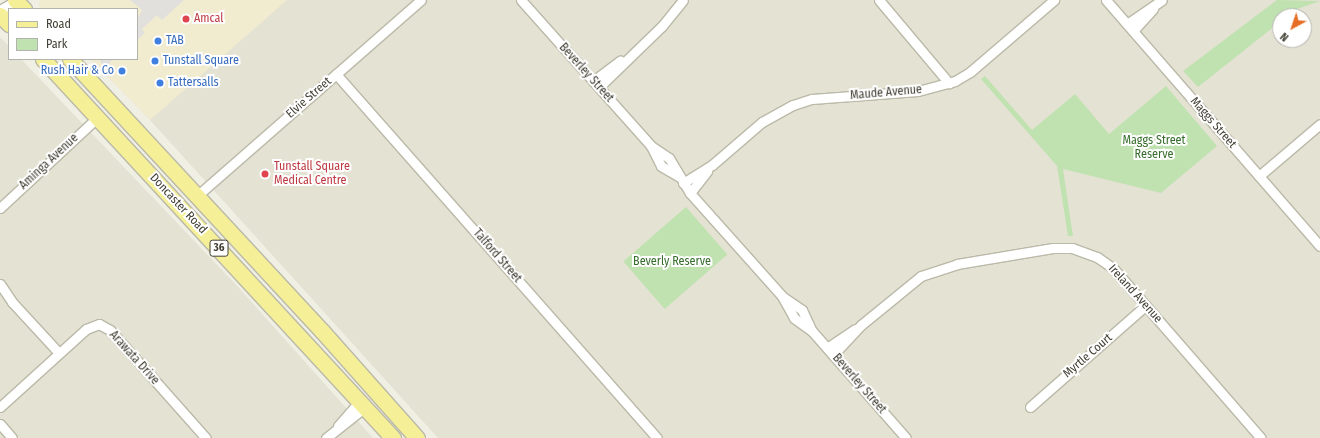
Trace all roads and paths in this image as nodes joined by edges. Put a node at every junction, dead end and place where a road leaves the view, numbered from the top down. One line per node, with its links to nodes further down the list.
1 (421, 0): 15 (street, Elvie Street)
2 (522, 0): 17 (street, Beverley Street)
3 (683, 0): 17 (street)
4 (879, 0): 16 (street)
5 (1053, 0): 16 (street, Maude Avenue)
6 (1106, 0): 12 (street, Maggs Street)
7 (16, 2): 9 (street)
8 (1158, 3): 12 (street)
9 (0, 9)
10 (0, 15): 11 (main road)
11 (8, 23)
12 (1130, 27): 21 (street, Maggs Street)
13 (43, 60): 18 (main road, Doncaster Road / 36)
14 (71, 60): 24 (main road, Doncaster Road / 36)
15 (336, 74): 24 (street, Elvie Street); 43 (street, Talford Street)
16 (949, 83): 20 (street, Maude Avenue)
17 (596, 84): 22 (street, Beverley Street)
18 (98, 117): 25 (street, Aminga Avenue); 34 (main road, Doncaster Road / 36)
19 (1320, 124): 21 (street)
20 (712, 165): 22 (street, Maude Avenue); 23 (street, Maude Avenue)
21 (1259, 176): 26 (street, Maggs Street)
22 (680, 180): 23 (street, Beverley Street)
23 (690, 193): 30 (street, Beverley Street)
24 (198, 196): 33 (main road, Doncaster Road / 36)
25 (0, 208)
26 (1320, 246)
27 (0, 284): 31 (street)
28 (1146, 305): 29 (street, Ireland Avenue); 36 (street, Myrtle Court); 45 (street, Ireland Avenue)
29 (861, 325): 30 (street, Ireland Avenue); 32 (street, Ireland Avenue)
30 (827, 348): 32 (street, Beverley Street)
31 (59, 353): 35 (street, Arawata Drive); 39 (street, Arawata Drive)
32 (834, 355): 44 (street, Beverley Street)
33 (377, 392): 34 (main road); 42 (main road, Doncaster Road / 36)
34 (362, 404): 40 (street); 41 (main road, Doncaster Road / 36)
35 (0, 407)
36 (1030, 407)
37 (0, 424): 38 (street)
38 (12, 438)
39 (206, 438)
40 (326, 438)
41 (393, 438)
42 (418, 438)
43 (657, 438)
44 (906, 438)
45 (1261, 438)

